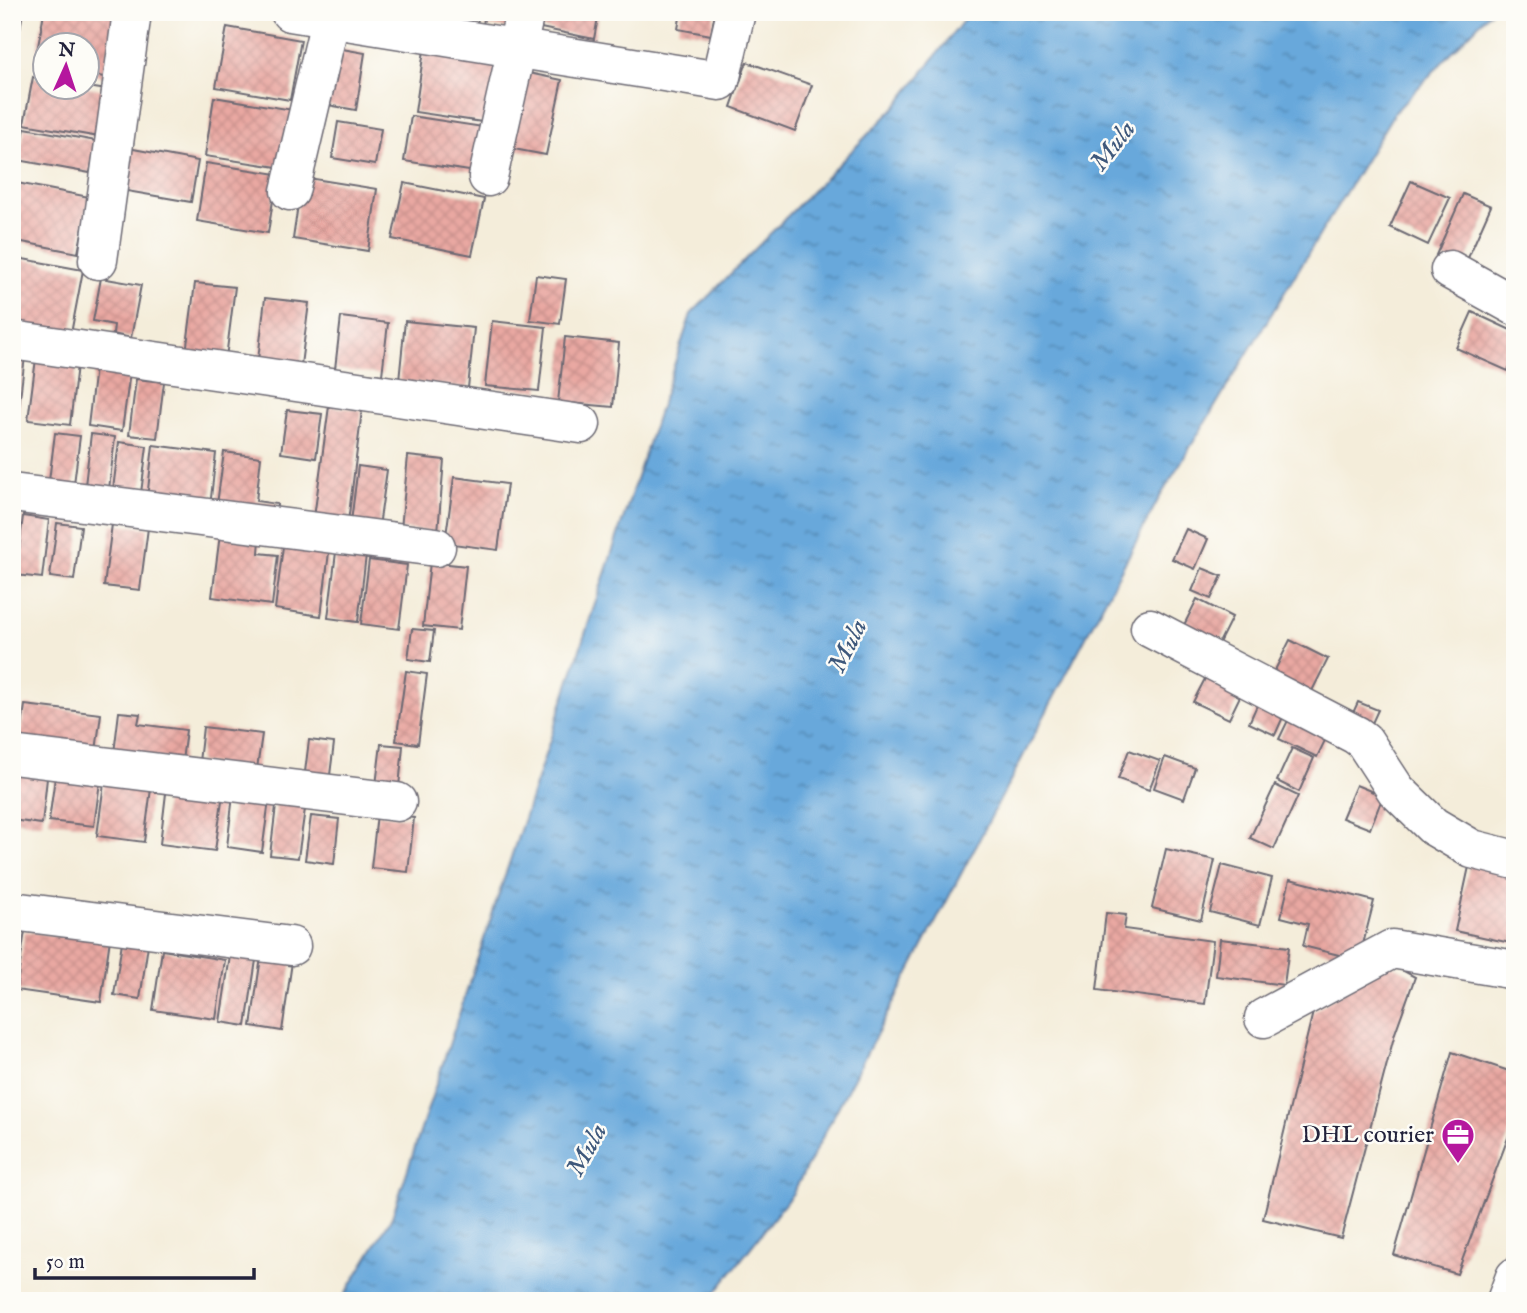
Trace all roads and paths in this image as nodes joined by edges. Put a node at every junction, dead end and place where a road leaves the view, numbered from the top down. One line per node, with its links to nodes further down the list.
1 (132, 12): 9 (street)
2 (290, 12): 5 (street)
3 (526, 12): 6 (street)
4 (736, 12): 6 (street)
5 (331, 15): 6 (street); 8 (street)
6 (517, 49): 7 (street)
7 (488, 177)
8 (290, 191)
9 (98, 260)
10 (1450, 270): 11 (street)
11 (1515, 306)
12 (12, 340): 13 (street)
13 (581, 424)
14 (12, 493): 15 (street)
15 (436, 547)
16 (1150, 628): 19 (street)
17 (12, 755): 18 (street)
18 (397, 802)
19 (1515, 860)
20 (12, 911): 21 (street)
21 (291, 946)
22 (1515, 970): 23 (street)
23 (1264, 1018)
24 (1515, 1277): 25 (street)
25 (1506, 1301)

